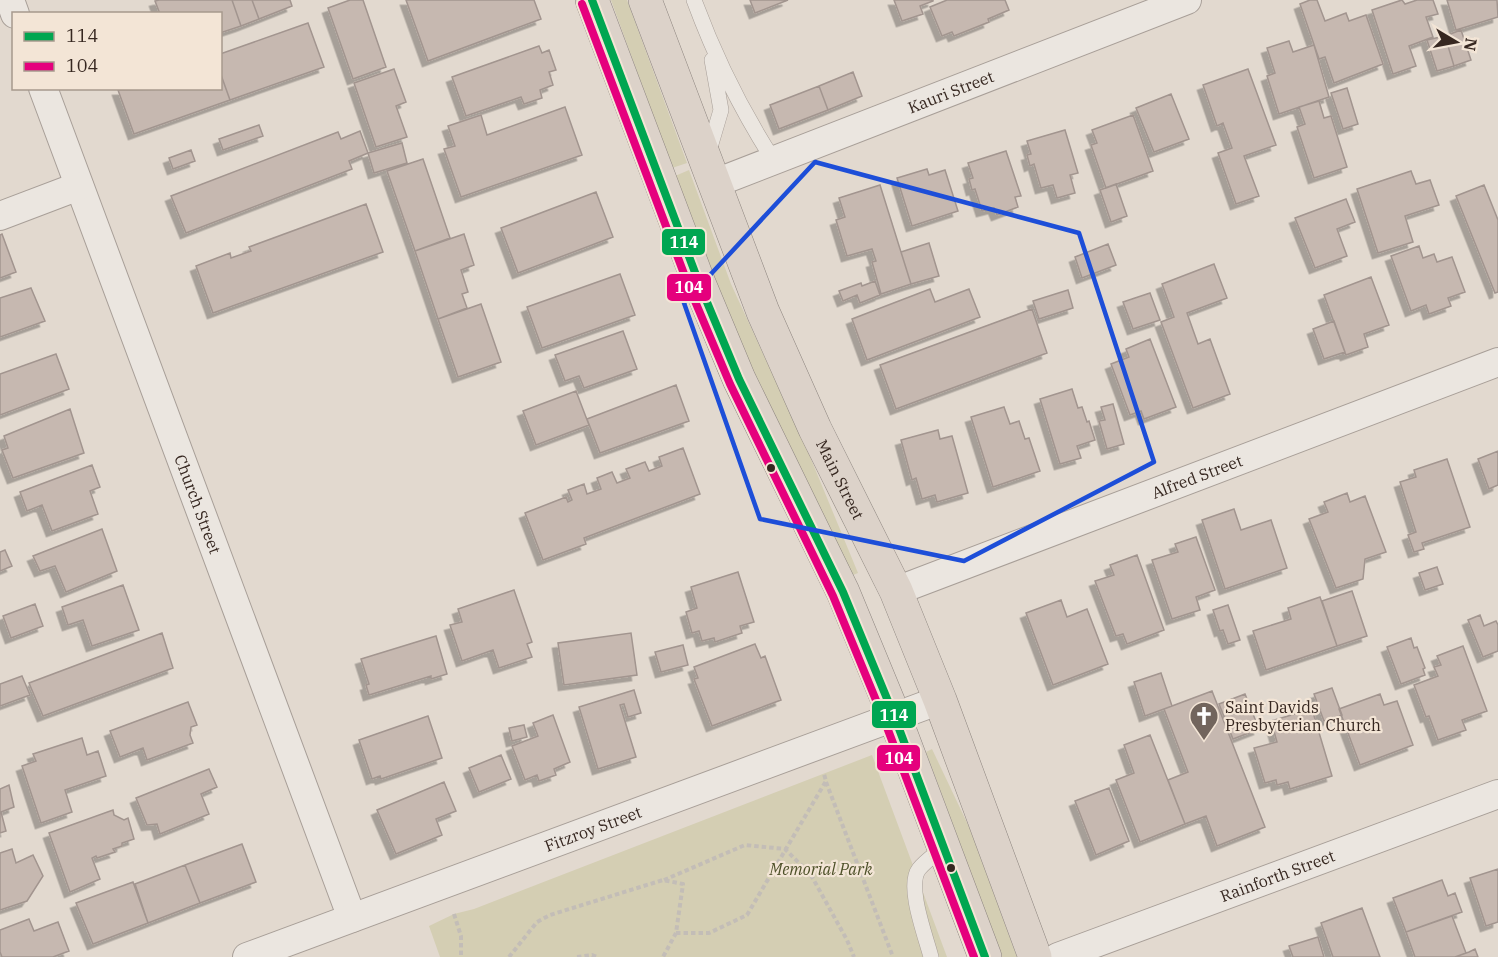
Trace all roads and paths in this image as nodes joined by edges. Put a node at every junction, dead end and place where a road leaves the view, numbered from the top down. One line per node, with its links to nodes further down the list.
1 (592, 0): 14 (highway)
2 (645, 0): 8 (highway, Main Street)
3 (694, 0): 5 (lane)
4 (1187, 0): 7 (street, Kauri Street)
5 (709, 40): 7 (lane); 8 (lane)
6 (44, 90): 9 (street, Church Street)
7 (774, 161): 8 (street, Kauri Street)
8 (709, 174): 12 (highway, Main Street)
9 (79, 186): 10 (street); 22 (street, Church Street)
10 (0, 216)
11 (1498, 362): 12 (street, Alfred Street)
12 (896, 591): 13 (highway, Main Street)
13 (940, 700): 14 (street, Fitzroy Street); 34 (highway, Main Street)
14 (895, 718): 15 (street, Fitzroy Street); 18 (highway)
15 (815, 747): 16 (path); 22 (street, Fitzroy Street)
16 (826, 781): 19 (path); 31 (path)
17 (1498, 794): 35 (street, Rainforth Street)
18 (944, 847): 32 (lane); 33 (highway)
19 (784, 849): 20 (path); 23 (path); 30 (path)
20 (663, 880): 23 (path); 26 (path)
21 (454, 914): 25 (path)
22 (352, 918): 24 (street, Fitzroy Street)
23 (676, 933): 29 (path)
24 (247, 957)
25 (461, 957)
26 (509, 957)
27 (577, 957): 28 (path)
28 (597, 957)
29 (663, 957)
30 (854, 957)
31 (893, 957)
32 (931, 957)
33 (985, 957)
34 (1035, 957)
35 (1058, 957)

